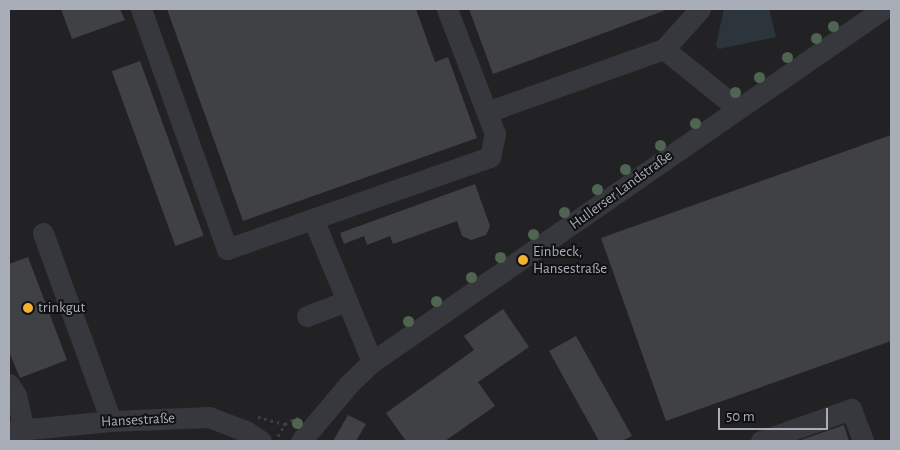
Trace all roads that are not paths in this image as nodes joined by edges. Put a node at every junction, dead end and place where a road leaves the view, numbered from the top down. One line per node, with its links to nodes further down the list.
1 (141, 9): 8 (street)
2 (447, 9): 7 (street)
3 (700, 9): 5 (street)
4 (883, 9): 6 (street, Hullerser Landstraße)
5 (664, 49): 6 (street); 7 (street)
6 (736, 108): 12 (street, Hullerser Landstraße)
7 (486, 112): 8 (street)
8 (314, 220): 10 (street)
9 (43, 233): 14 (street)
10 (346, 301): 11 (street); 12 (street)
11 (307, 316)
12 (372, 362): 18 (street, Hullerser Landstraße)
13 (9, 384): 15 (street)
14 (111, 421): 16 (street, Hansestraße); 17 (street, Hansestraße)
15 (16, 431): 16 (street, Hansestraße)
16 (61, 434)
17 (261, 441)
18 (302, 441)
19 (761, 441): 20 (street)
20 (863, 441)

